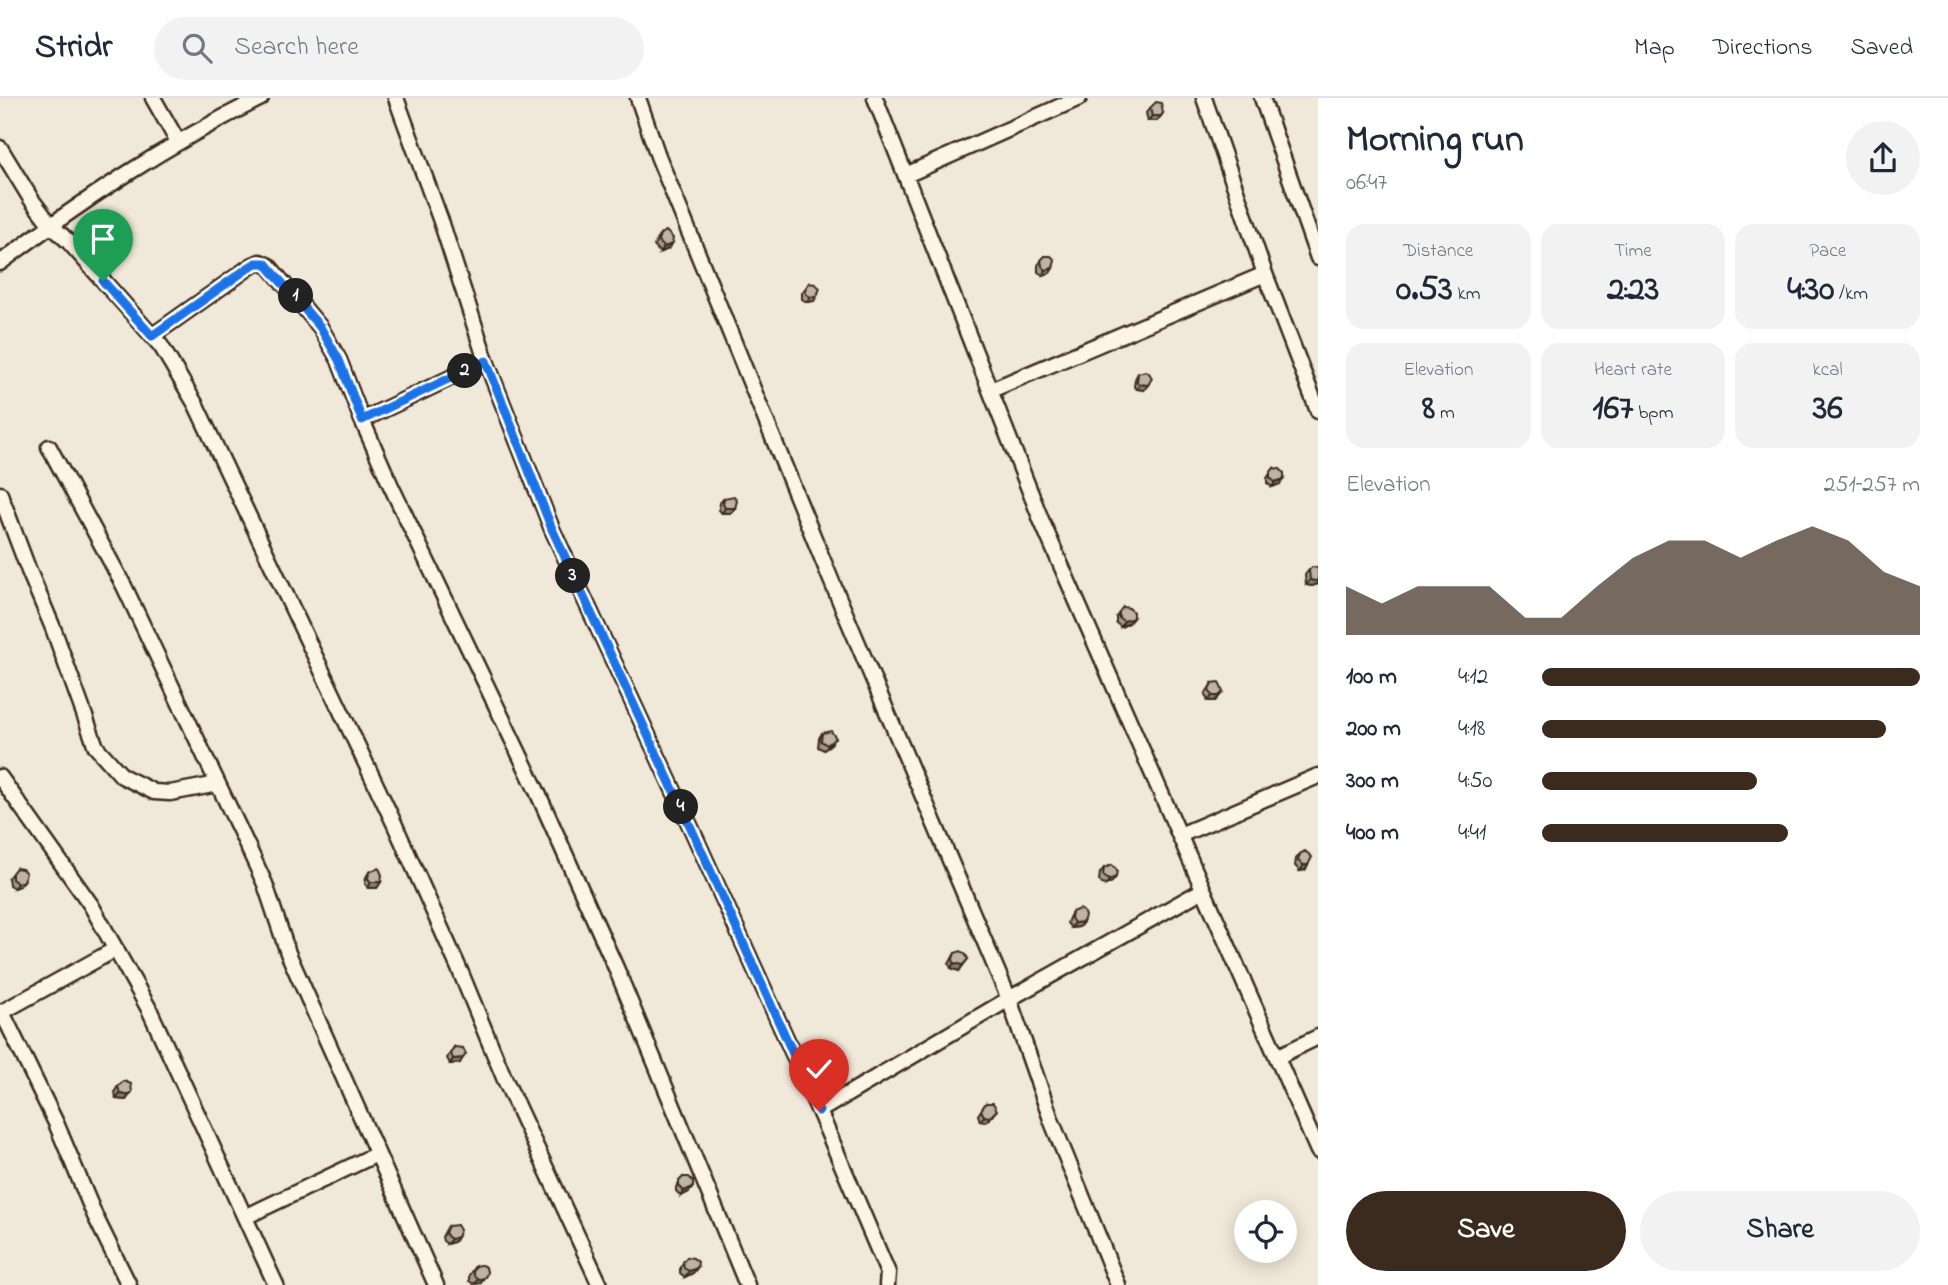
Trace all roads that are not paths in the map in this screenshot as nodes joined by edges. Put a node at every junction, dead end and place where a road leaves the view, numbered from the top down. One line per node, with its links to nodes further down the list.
1 (153, 98): 9 (street)
2 (261, 98): 9 (street)
3 (396, 98): 17 (street)
4 (638, 98): 29 (street)
5 (875, 98): 11 (street)
6 (1079, 98): 11 (street)
7 (1204, 98): 15 (street)
8 (1262, 98): 13 (street)
9 (178, 142): 12 (street)
10 (0, 148): 12 (street)
11 (906, 175): 18 (street)
12 (50, 225): 14 (street); 16 (street)
13 (1318, 258)
14 (0, 263)
15 (1265, 274): 18 (street); 19 (street)
16 (152, 336): 20 (street); 40 (street)
17 (486, 361): 20 (street); 33 (street)
18 (991, 390): 26 (street)
19 (1318, 411)
20 (362, 420): 41 (street)
21 (48, 447): 25 (street)
22 (0, 494): 25 (street)
23 (1318, 775): 26 (street)
24 (0, 777): 28 (street)
25 (218, 784): 35 (street)
26 (1180, 835): 27 (street)
27 (1203, 891): 29 (street); 32 (street)
28 (116, 949): 30 (street); 36 (street)
29 (1009, 999): 33 (street); 43 (street)
30 (1, 1012): 37 (street)
31 (1318, 1037): 32 (street)
32 (1277, 1057): 34 (street)
33 (819, 1111): 42 (street)
34 (1318, 1151)
35 (377, 1154): 36 (street); 39 (street)
36 (245, 1217): 38 (street)
37 (129, 1285)
38 (276, 1285)
39 (436, 1285)
40 (600, 1285)
41 (747, 1285)
42 (887, 1285)
43 (1118, 1285)

